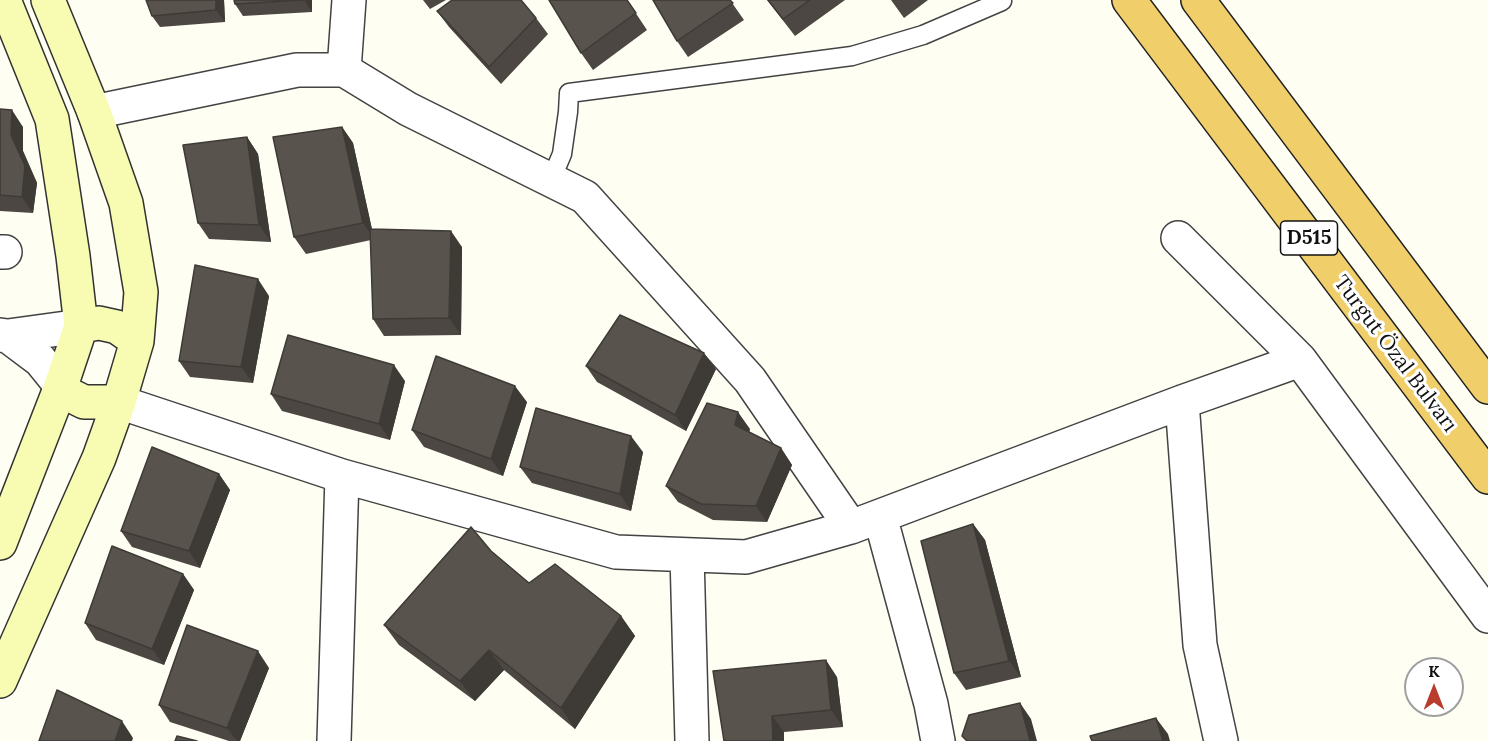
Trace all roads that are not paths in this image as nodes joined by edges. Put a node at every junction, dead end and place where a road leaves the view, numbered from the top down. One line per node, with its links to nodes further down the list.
1 (4, 0): 11 (main road)
2 (48, 0): 8 (main road)
3 (349, 0): 7 (street)
4 (1001, 0): 9 (lane)
5 (1130, 0): 20 (highway, Turgut Özal Bulvarı / D515)
6 (1198, 0): 16 (highway, D515)
7 (344, 70): 8 (street); 9 (street)
8 (94, 112): 13 (main road)
9 (551, 180): 21 (street)
10 (1178, 238): 14 (street)
11 (81, 326): 12 (street); 13 (main road); 15 (main road)
12 (4, 336): 15 (street)
13 (137, 341): 17 (main road)
14 (1300, 360): 18 (street); 24 (street)
15 (61, 386): 17 (main road); 22 (main road)
16 (1488, 387)
17 (119, 402): 19 (street); 25 (main road)
18 (1182, 402): 21 (street); 29 (street)
19 (342, 476): 23 (street); 26 (street)
20 (1488, 477)
21 (866, 521): 23 (street); 28 (street)
22 (0, 543)
23 (687, 555): 27 (street)
24 (1488, 616)
25 (0, 681)
26 (334, 741)
27 (692, 741)
28 (938, 741)
29 (1221, 741)

